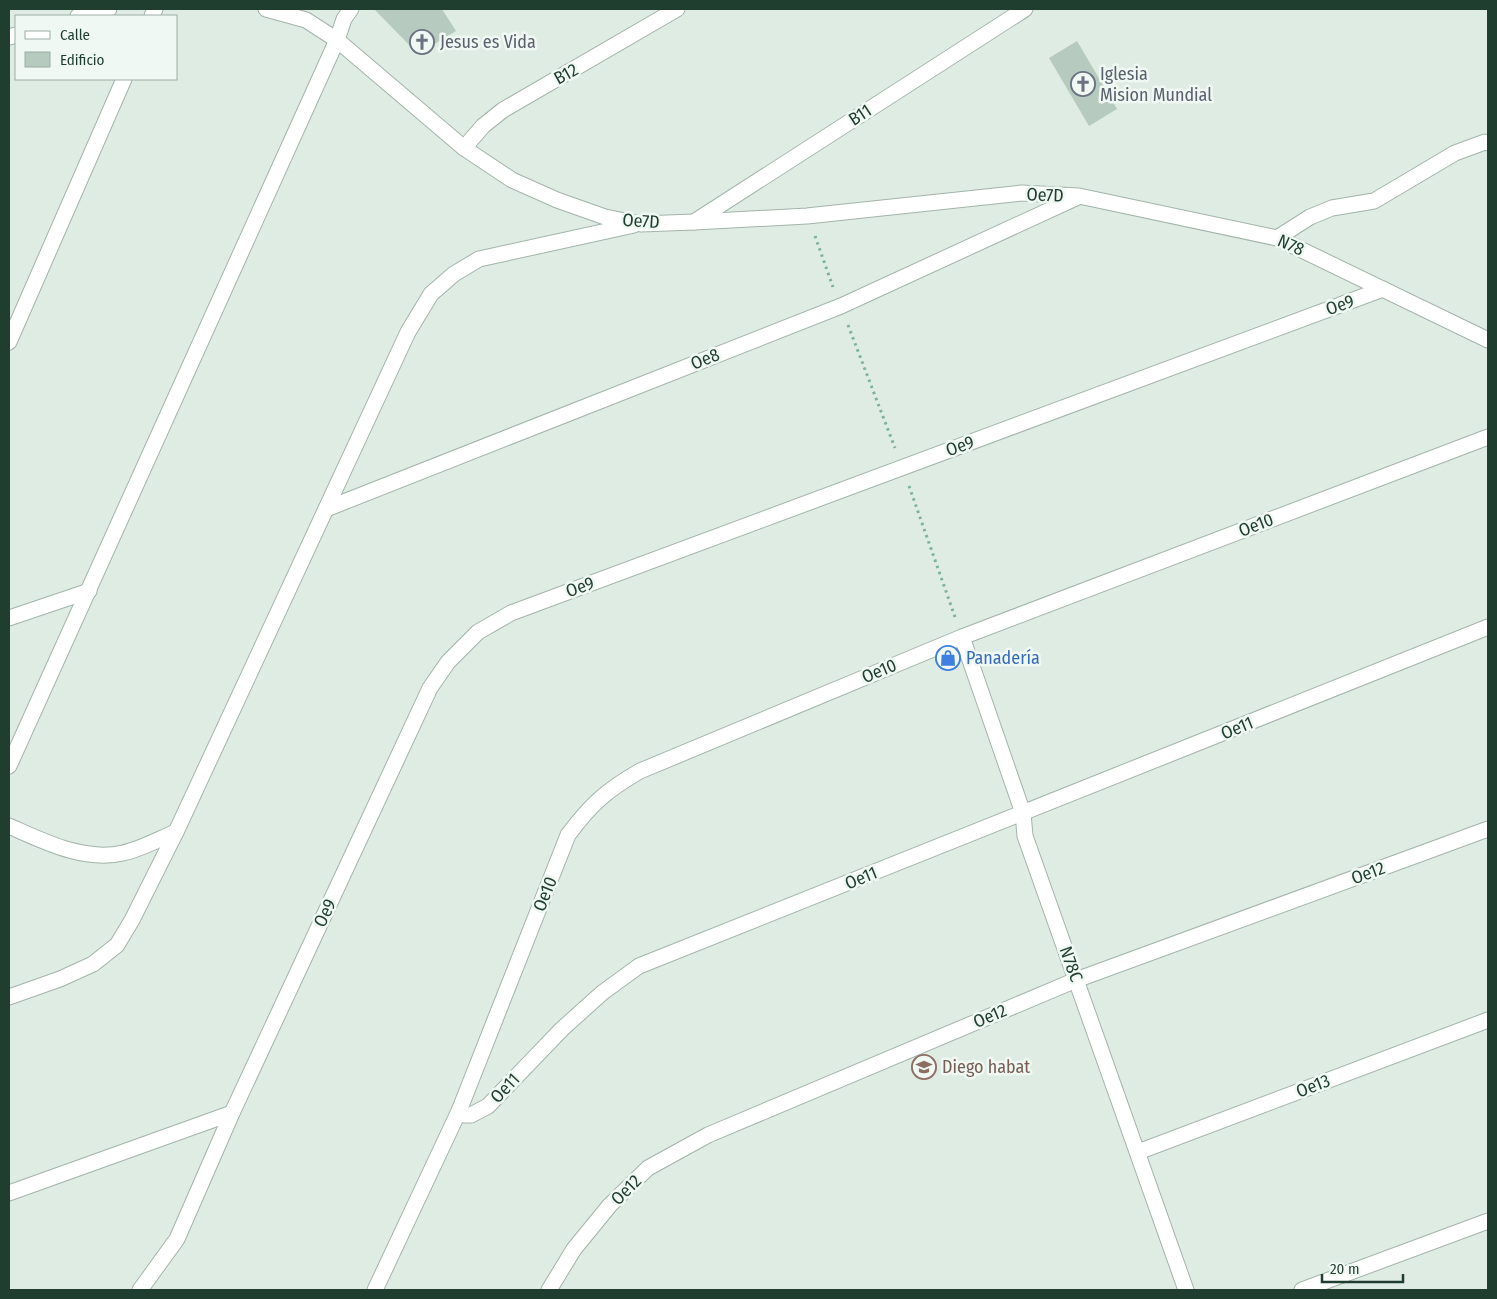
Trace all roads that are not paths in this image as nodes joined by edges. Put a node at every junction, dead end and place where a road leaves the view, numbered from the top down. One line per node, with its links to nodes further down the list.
1 (109, 9): 6 (street)
2 (266, 9): 7 (street, Oe7D)
3 (351, 9): 7 (street)
4 (676, 9): 10 (street, B12)
5 (1025, 9): 12 (street, B11)
6 (82, 15)
7 (337, 40): 10 (street, Oe7D); 20 (street)
8 (124, 80): 17 (street)
9 (1488, 143): 14 (street)
10 (464, 148): 13 (street, Oe7D)
11 (1079, 196): 12 (street, Oe7D); 14 (street, N78); 19 (street, Oe8)
12 (694, 222): 13 (street, Oe7D)
13 (641, 224): 19 (street)
14 (1277, 238): 15 (street, N78)
15 (1383, 289): 16 (street, N78); 33 (street, Oe9)
16 (1488, 340)
17 (9, 342)
18 (1488, 437): 23 (street, Oe10)
19 (326, 509): 28 (street)
20 (89, 591): 21 (street); 24 (street)
21 (9, 618)
22 (1488, 627): 25 (street, Oe11)
23 (962, 637): 25 (street, N78C); 32 (street, Oe10)
24 (9, 766)
25 (1023, 813): 29 (street, N78C); 32 (street, Oe11)
26 (9, 826): 28 (street)
27 (1488, 829): 29 (street, Oe12)
28 (176, 832): 30 (street)
29 (1076, 980): 34 (street, N78C); 39 (street, Oe12)
30 (9, 997)
31 (1488, 1020): 34 (street, Oe13)
32 (459, 1111): 38 (street)
33 (232, 1113): 35 (street); 37 (street, Oe9)
34 (1138, 1152): 40 (street, N78C)
35 (9, 1193)
36 (1488, 1221): 41 (street)
37 (140, 1290)
38 (375, 1290)
39 (549, 1290)
40 (1186, 1290)
41 (1302, 1290)

